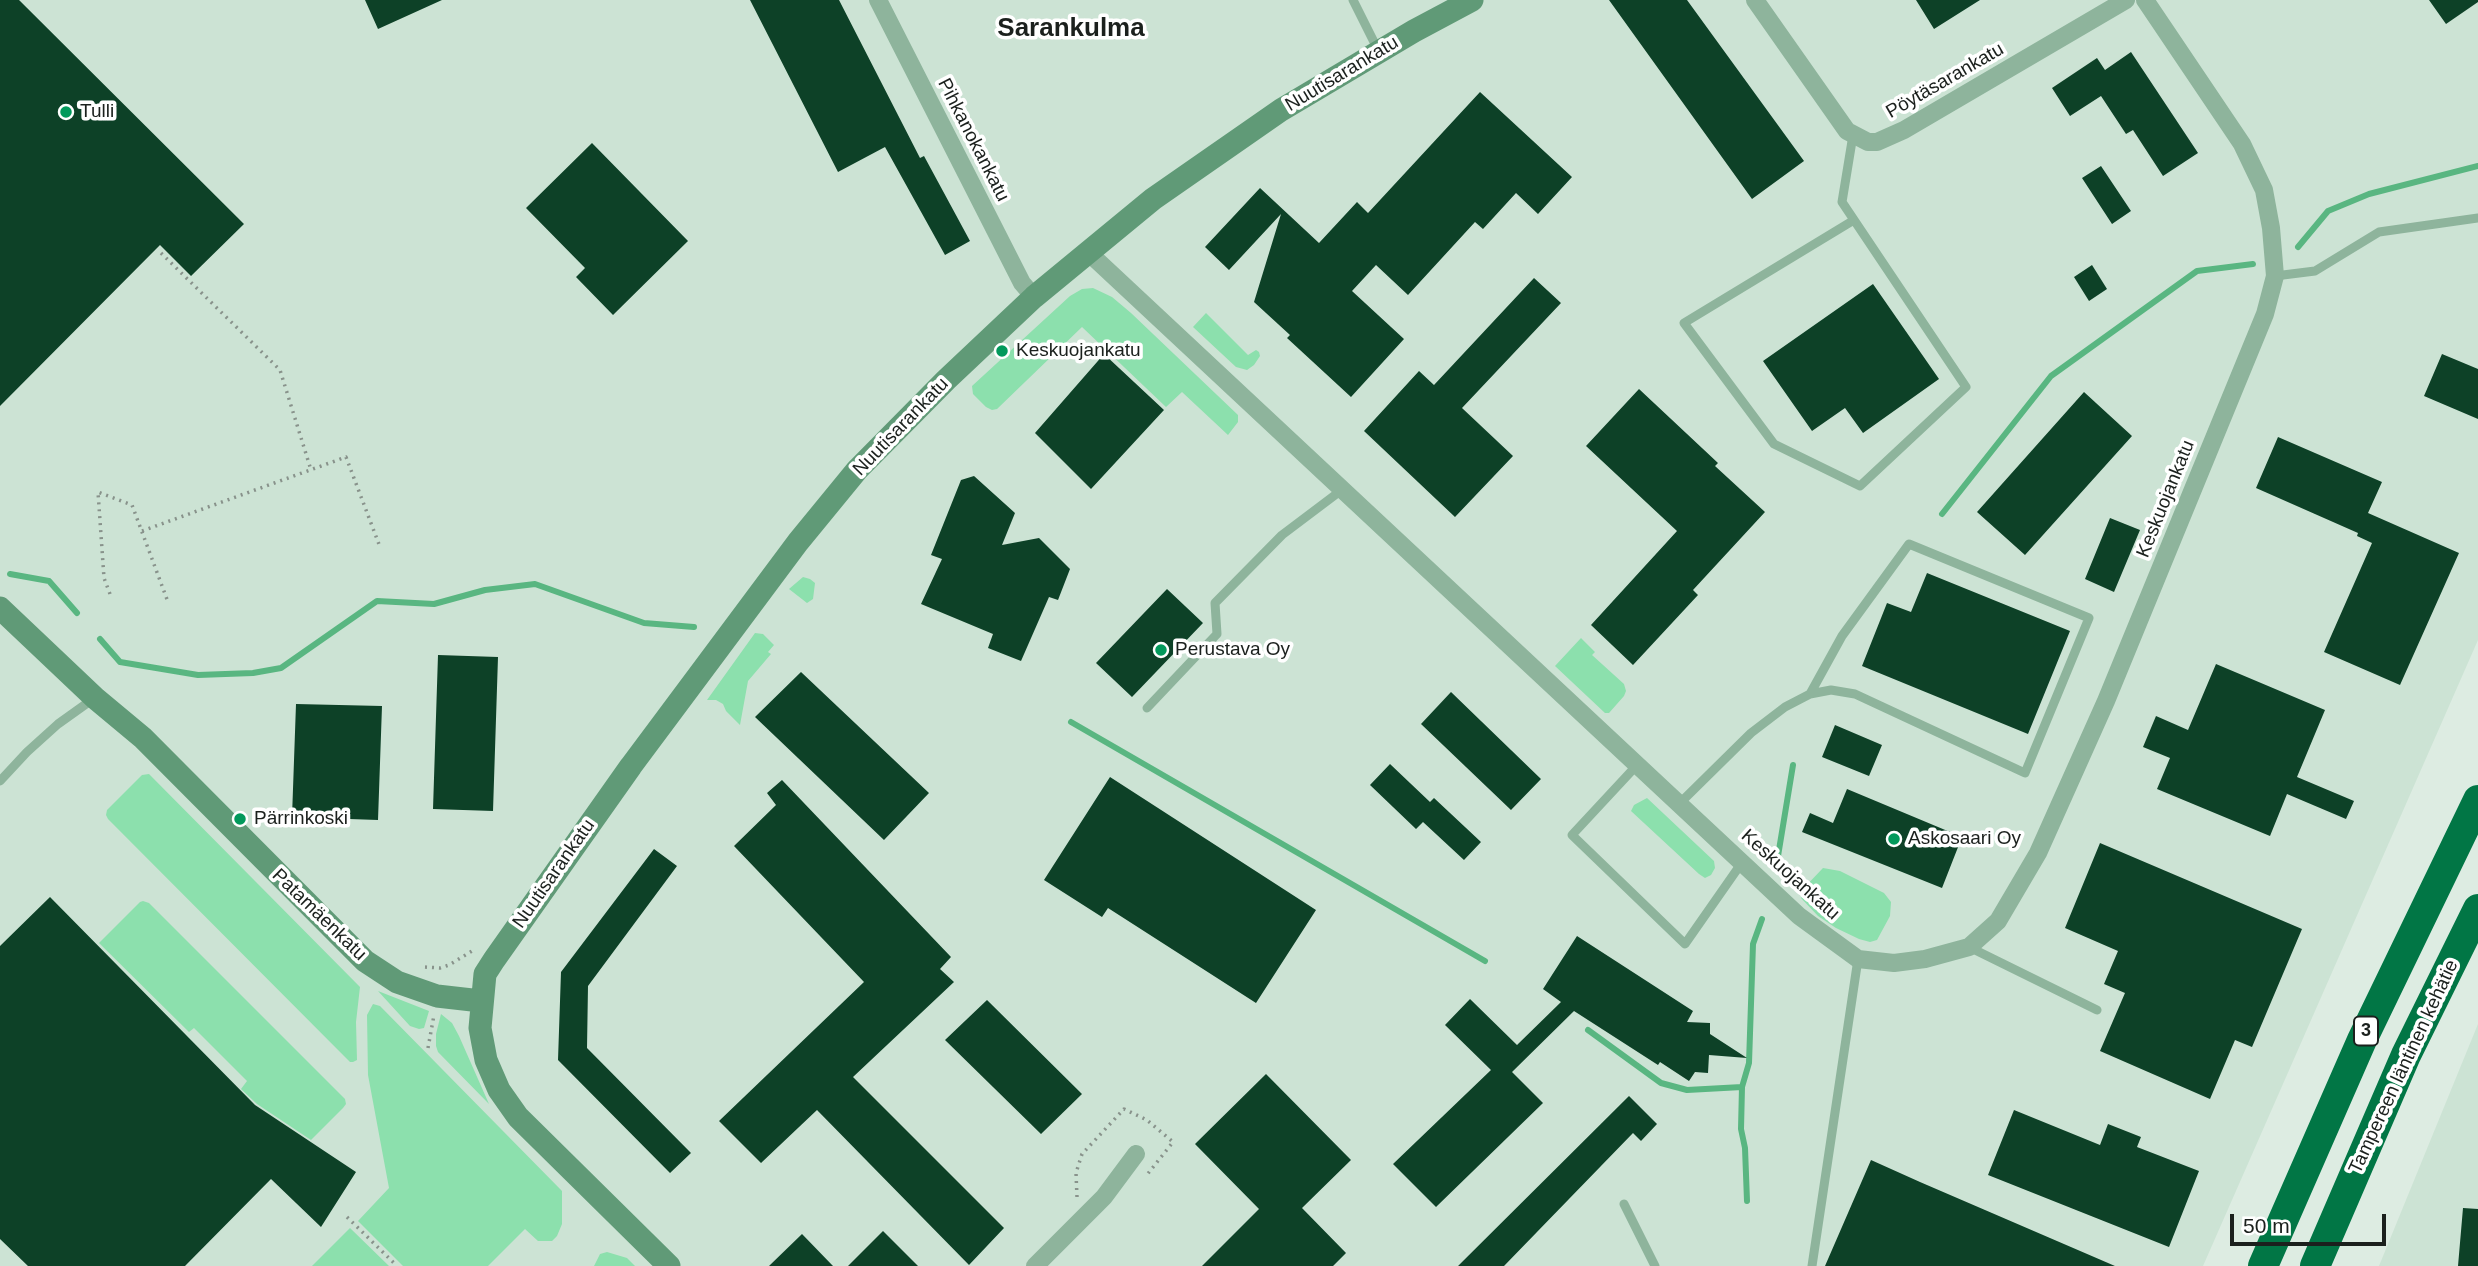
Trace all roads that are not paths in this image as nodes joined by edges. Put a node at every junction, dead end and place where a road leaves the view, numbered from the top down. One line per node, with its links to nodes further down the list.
1 (878, 0): 13 (street, Pihkanokankatu)
2 (1353, 0): 7 (lane)
3 (1472, 0): 7 (main road, Nuutisarankatu)
4 (1755, 0): 8 (street)
5 (2126, 0): 8 (street, Pöytäsarankatu)
6 (2145, 0): 12 (street, Keskuojankatu)
7 (1378, 52): 11 (main road, Nuutisarankatu)
8 (1853, 135): 10 (lane)
9 (2478, 218): 12 (lane)
10 (1854, 220): 10 (lane)
11 (1089, 253): 13 (main road, Nuutisarankatu); 14 (street, Keskuojankatu)
12 (2275, 276): 25 (street, Keskuojankatu)
13 (1034, 297): 27 (main road, Nuutisarankatu)
14 (1343, 489): 18 (lane); 19 (street, Keskuojankatu)
15 (0, 608): 17 (main road, Patamäenkatu)
16 (1810, 694): 16 (lane); 22 (lane)
17 (95, 698): 20 (lane); 27 (main road, Patamäenkatu)
18 (1147, 708)
19 (1638, 764): 22 (street, Keskuojankatu); 23 (lane)
20 (0, 781)
21 (2478, 800): 35 (highway, 3)
22 (1681, 803): 23 (street, Keskuojankatu)
23 (1743, 861): 26 (street, Keskuojankatu)
24 (2478, 909): 36 (highway, Tampereen läntinen kehätie)
25 (1969, 947): 26 (street, Keskuojankatu); 28 (lane)
26 (1858, 958): 34 (lane)
27 (481, 1001): 31 (main road)
28 (2097, 1010)
29 (1136, 1154): 32 (street)
30 (1624, 1204): 33 (lane)
31 (669, 1266)
32 (1035, 1266)
33 (1655, 1266)
34 (1812, 1266)
35 (2263, 1266)
36 (2315, 1266)

